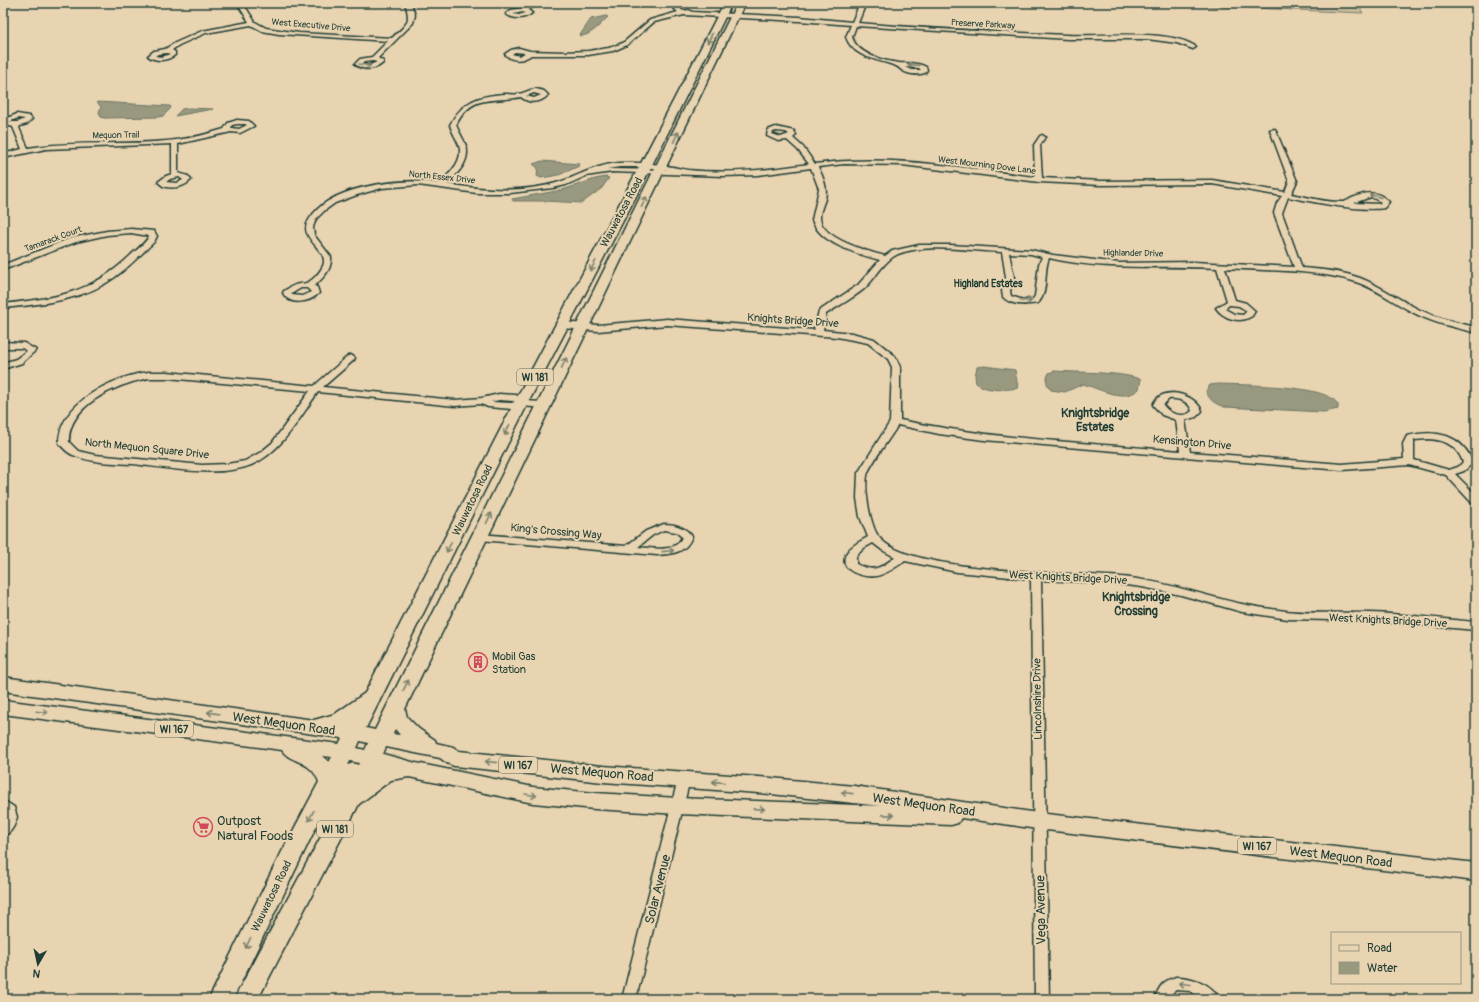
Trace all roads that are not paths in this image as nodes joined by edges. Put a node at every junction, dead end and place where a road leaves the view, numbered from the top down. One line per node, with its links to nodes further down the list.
1 (240, 3): 10 (street)
2 (408, 3): 12 (street)
3 (536, 3): 7 (street)
4 (671, 3): 9 (street)
5 (741, 3): 8 (main road, Wauwatosa Road / WI 181)
6 (863, 3): 11 (street)
7 (524, 10)
8 (728, 12): 9 (street, Preserve Parkway); 11 (street, Preserve Parkway); 28 (main road, Wauwatosa Road / WI 181)
9 (682, 13): 15 (street, Preserve Parkway)
10 (253, 23): 12 (street, West Executive Drive); 14 (street)
11 (854, 25): 13 (street, Preserve Parkway); 17 (street)
12 (393, 40): 16 (street)
13 (1193, 47)
14 (167, 51)
15 (530, 53)
16 (374, 58)
17 (899, 65)
18 (522, 95): 31 (street)
19 (17, 124): 25 (street)
20 (229, 130): 24 (street, Mequon Trail)
21 (1273, 130): 32 (street)
22 (1042, 136): 30 (street)
23 (789, 138): 27 (street)
24 (175, 142): 25 (street, Mequon Trail); 29 (street)
25 (25, 149): 26 (street, Mequon Trail)
26 (3, 156)
27 (812, 165): 28 (street, West Mourning Dove Lane); 30 (street, West Mourning Dove Lane); 36 (street)
28 (652, 169): 31 (street, North Essex Drive); 43 (main road, Wauwatosa Road / WI 181, one-way to 43); 44 (main road, Wauwatosa Road / WI 181, one-way to 28)
29 (175, 176)
30 (1039, 180): 32 (street, West Mourning Dove Lane)
31 (442, 185): 40 (street, North Essex Drive)
32 (1286, 195): 33 (street, West Mourning Dove Lane); 39 (street)
33 (1346, 204)
34 (1004, 250): 35 (street, Highlander Drive); 35 (street, one-way to 35); 36 (street, Highlander Drive)
35 (1047, 256): 37 (street, Highlander Drive)
36 (886, 259): 46 (street, Highlander Drive)
37 (1220, 265): 39 (street, Highlander Drive); 41 (street)
38 (3, 268): 42 (street, Tamarack Court)
39 (1299, 270): 45 (street, Highlander Drive)
40 (308, 286)
41 (1231, 302)
42 (3, 306)
43 (562, 325): 44 (street, Knights Bridge Drive); 51 (main road, Wauwatosa Road / WI 181)
44 (582, 327): 46 (street, Knights Bridge Drive); 52 (main road, Wauwatosa Road / WI 181, one-way to 44)
45 (1476, 330)
46 (818, 332): 54 (street, Knights Bridge Drive)
47 (3, 344): 49 (street)
48 (351, 358): 50 (street)
49 (3, 366)
50 (316, 389): 50 (street, North Mequon Square Drive); 51 (street, North Mequon Square Drive)
51 (521, 403): 52 (street, North Mequon Square Drive); 65 (main road, Wauwatosa Road / WI 181, one-way to 65)
52 (543, 405): 60 (main road, Wauwatosa Road / WI 181, one-way to 52)
53 (1180, 418): 55 (street)
54 (894, 422): 55 (street, Kensington Drive); 57 (street, Knights Bridge Drive)
55 (1185, 453): 56 (street, Kensington Drive)
56 (1409, 462): 58 (street, Kensington Drive); 58 (street)
57 (863, 473): 61 (street, West Knights Bridge Drive)
58 (1449, 474): 59 (street, Kensington Drive)
59 (1476, 501)
60 (480, 537): 62 (street, King's Crossing Way); 70 (main road, Wauwatosa Road / WI 181, one-way to 60)
61 (874, 538): 63 (street, West Knights Bridge Drive); 63 (street)
62 (629, 549): 62 (street, King's Crossing Way, one-way to 62)
63 (903, 557): 64 (street, West Knights Bridge Drive)
64 (1036, 576): 66 (street, West Knights Bridge Drive); 83 (street, Lincolnshire Drive)
65 (411, 623): 68 (main road, Wauwatosa Road / WI 181); 74 (main road)
66 (1476, 626)
67 (3, 684): 71 (main road, West Mequon Road / WI 167, one-way to 67)
68 (375, 694): 71 (main road); 74 (main road, Wauwatosa Road / WI 181)
69 (3, 707): 72 (main road, West Mequon Road / WI 167, one-way to 72)
70 (395, 708): 74 (main road, Wauwatosa Road / WI 181); 75 (main road)
71 (312, 727): 74 (main road, West Mequon Road / WI 167)
72 (218, 735): 73 (main road, West Mequon Road / WI 167); 74 (main road)
73 (261, 741): 74 (main road, West Mequon Road / WI 167); 79 (main road)
74 (362, 745): 75 (main road, West Mequon Road / WI 167); 76 (main road); 77 (main road, West Mequon Road / WI 167); 79 (main road, Wauwatosa Road / WI 181); 80 (main road, Wauwatosa Road / WI 181); 85 (main road)
75 (432, 749): 76 (main road, West Mequon Road / WI 167)
76 (450, 767): 77 (main road, West Mequon Road / WI 167); 78 (main road, West Mequon Road / WI 167, one-way to 76); 82 (main road, West Mequon Road / WI 167, one-way to 82)
77 (416, 771): 80 (main road)
78 (684, 780): 82 (street, Solar Avenue); 83 (main road, West Mequon Road / WI 167, one-way to 78)
79 (329, 782): 87 (main road, Wauwatosa Road / WI 181, one-way to 87)
80 (350, 800): 85 (main road, Wauwatosa Road / WI 181)
81 (3, 805): 84 (street)
82 (678, 806): 83 (main road, West Mequon Road / WI 167, one-way to 83); 89 (street, Solar Avenue)
83 (1038, 821): 86 (main road, West Mequon Road / WI 167); 90 (street, Vega Avenue)
84 (3, 831)
85 (314, 869): 88 (main road, Wauwatosa Road / WI 181)
86 (1476, 872)
87 (221, 999)
88 (246, 999)
89 (629, 999)
90 (1042, 999)
91 (1162, 999): 92 (street, one-way to 91)
92 (1212, 999)

